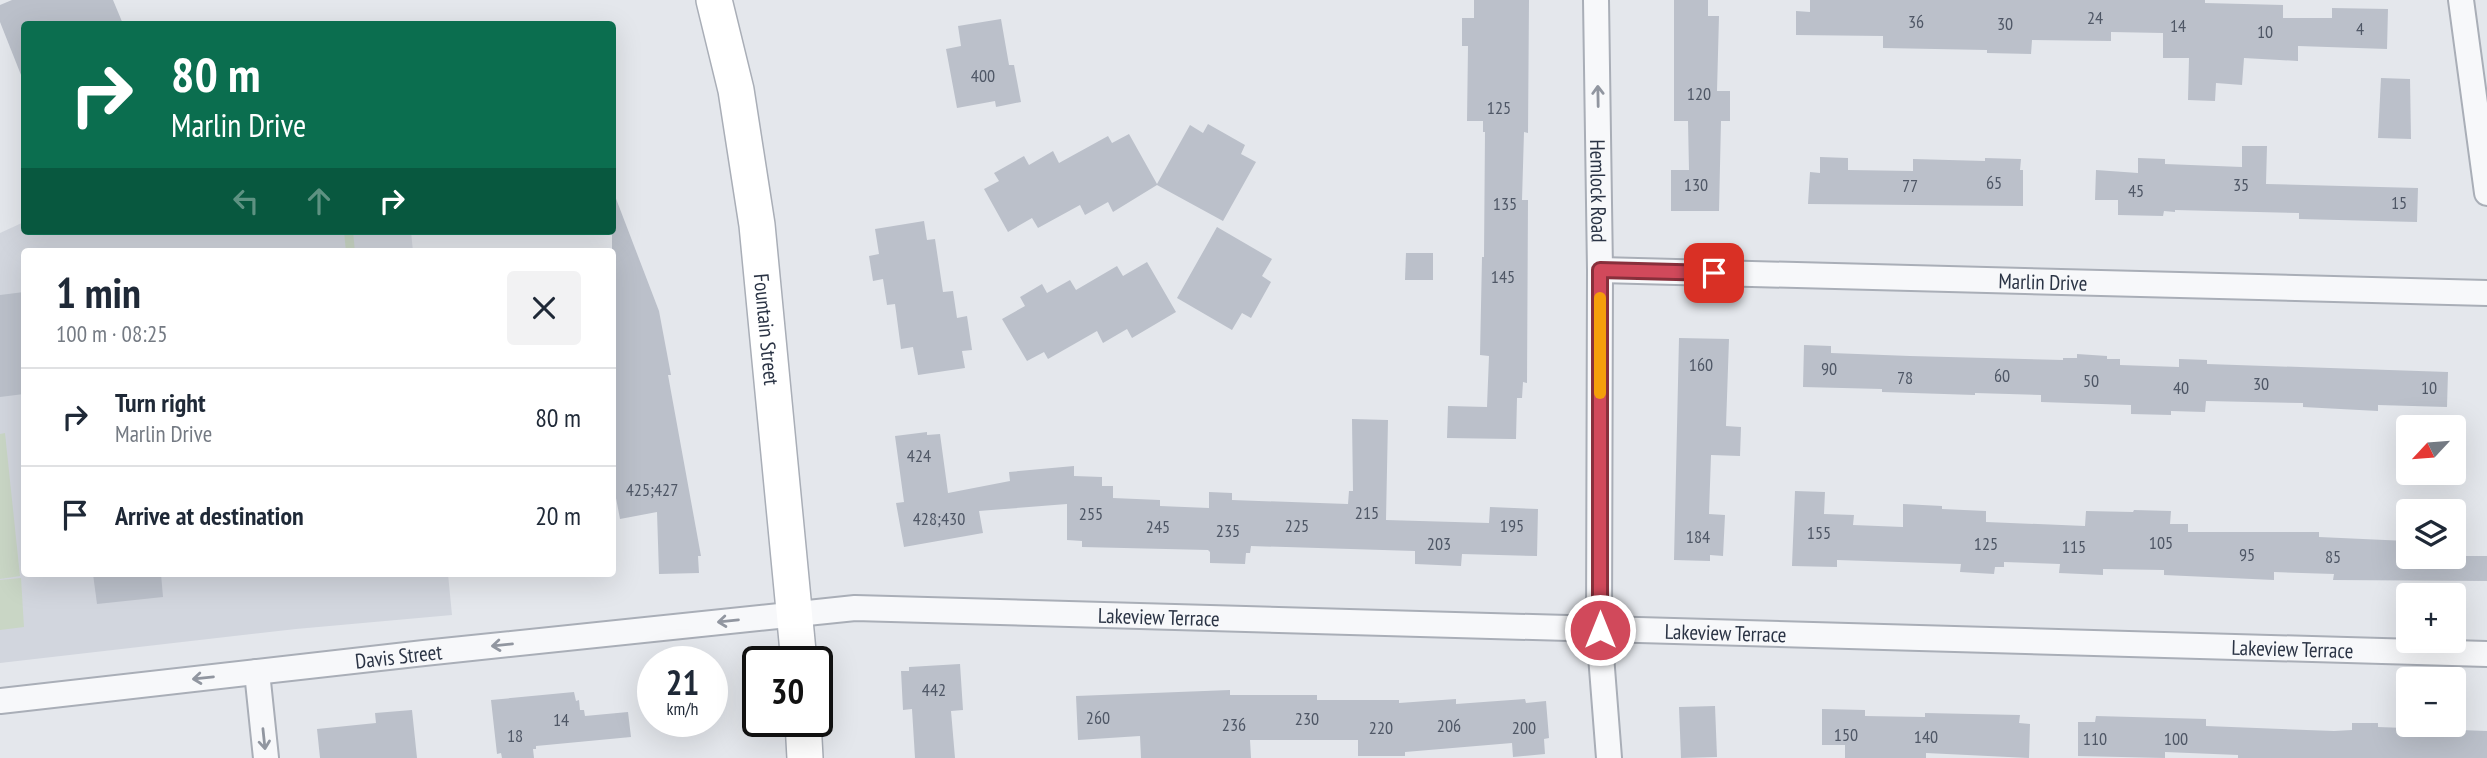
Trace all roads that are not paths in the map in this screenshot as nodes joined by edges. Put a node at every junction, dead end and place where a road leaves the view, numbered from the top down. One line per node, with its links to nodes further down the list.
1 (715, 0): 7 (main road, Fountain Street)
2 (1596, 0): 5 (street, Hemlock Road, one-way to 2)
3 (2461, 0): 4 (street)
4 (2487, 193)
5 (1600, 270): 6 (street, Marlin Drive); 8 (street, Hemlock Road)
6 (2487, 293)
7 (796, 614): 8 (street, Lakeview Terrace); 9 (main road, Fountain Street); 11 (street, Davis Street, one-way to 11)
8 (1600, 630): 10 (street, Lakeview Terrace); 16 (street, Hemlock Road)
9 (798, 646)
10 (2487, 654)
11 (257, 672): 12 (street, Davis Street, one-way to 12); 14 (street, one-way to 14)
12 (0, 701)
13 (804, 737): 15 (main road)
14 (266, 758)
15 (805, 758)
16 (1609, 758)

